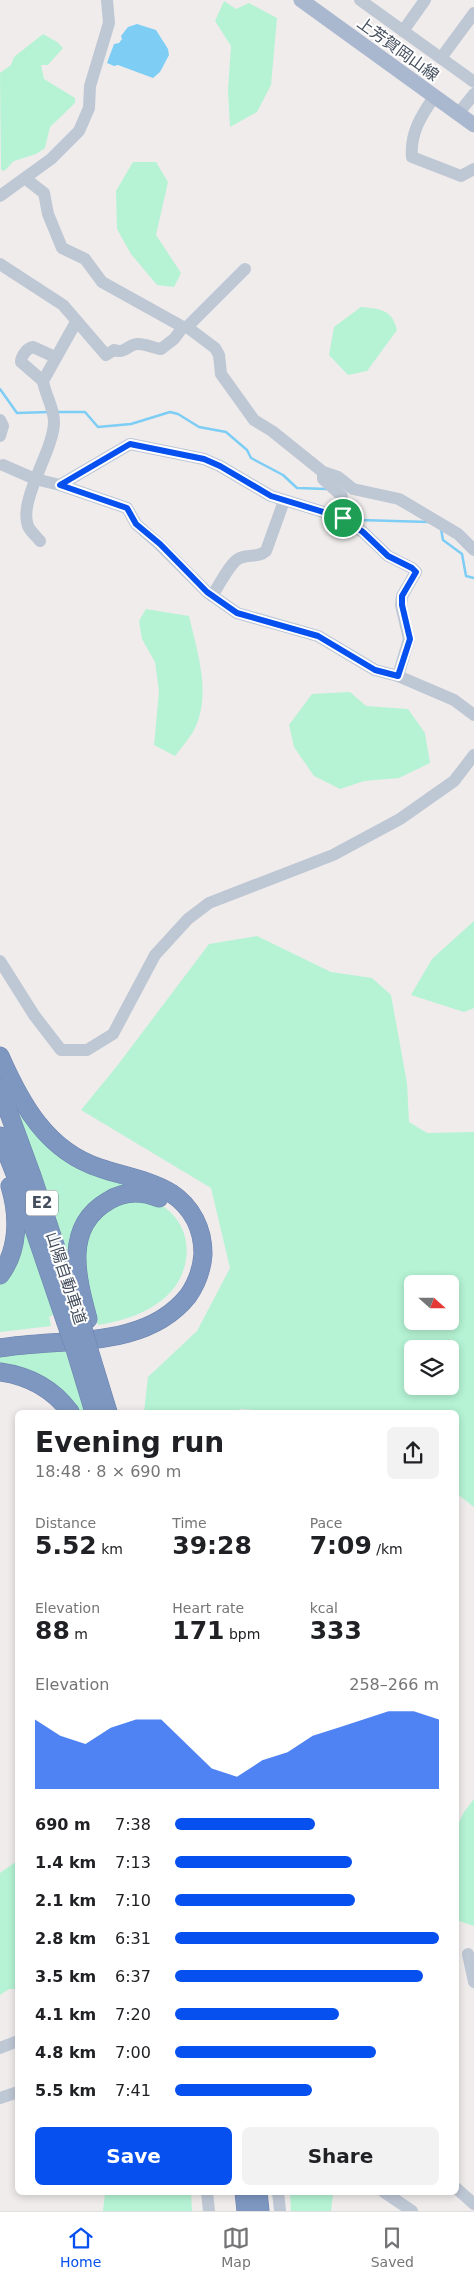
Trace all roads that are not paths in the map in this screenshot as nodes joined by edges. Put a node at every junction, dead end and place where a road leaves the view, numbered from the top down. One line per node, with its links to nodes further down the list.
1 (107, 0): 14 (street)
2 (301, 0): 10 (main road, 上芳賀岡山線)
3 (425, 0): 6 (street)
4 (364, 1): 6 (street)
5 (474, 13): 7 (street)
6 (403, 31): 7 (street)
7 (441, 58): 8 (street)
8 (474, 82)
9 (474, 94): 11 (street)
10 (434, 97): 11 (main road, 上芳賀岡山線); 13 (street)
11 (458, 114): 12 (main road, 上芳賀岡山線)
12 (474, 125)
13 (474, 169)
14 (26, 179): 15 (street); 19 (street)
15 (0, 196)
16 (0, 264): 18 (street)
17 (245, 269): 19 (street)
18 (76, 322): 19 (street); 20 (street)
19 (185, 327): 25 (street)
20 (55, 357): 21 (street); 21 (street)
21 (42, 381): 26 (street)
22 (0, 420): 23 (street)
23 (0, 436)
24 (1, 467): 26 (street)
25 (324, 472): 29 (street); 31 (street)
26 (35, 479): 27 (street); 30 (street)
27 (60, 485): 28 (street); 32 (street)
28 (284, 501): 29 (street); 32 (street)
29 (343, 518): 33 (street)
30 (40, 541)
31 (474, 550)
32 (212, 596): 33 (street)
33 (398, 676): 34 (street)
34 (474, 715)
35 (474, 755): 36 (street)
36 (0, 961)
37 (0, 1056): 43 (highway)
38 (0, 1089): 41 (highway, 山陽自動車道 / E2)
39 (1, 1139): 40 (highway); 41 (highway, 山陽自動車道 / E2)
40 (0, 1275)
41 (77, 1319): 42 (highway); 44 (highway, 山陽自動車道 / E2, bridge)
42 (0, 1340)
43 (0, 1348)
44 (82, 1350): 47 (highway, 山陽自動車道 / E2); 48 (highway, 山陽自動車道 / E2)
45 (0, 1372): 46 (highway)
46 (69, 1410)
47 (94, 1410)
48 (107, 1410)
49 (466, 1955): 50 (street)
50 (474, 1982)
51 (15, 2042): 52 (street)
52 (0, 2048)
53 (15, 2093): 54 (street)
54 (0, 2098)
55 (459, 2191): 61 (street)
56 (207, 2195): 63 (street)
57 (244, 2195): 64 (highway)
58 (258, 2195): 65 (highway)
59 (278, 2195): 66 (street)
60 (387, 2195): 62 (street)
61 (474, 2204)
62 (399, 2207): 67 (street)
63 (209, 2211)
64 (246, 2211)
65 (260, 2211)
66 (280, 2211)
67 (412, 2211)

